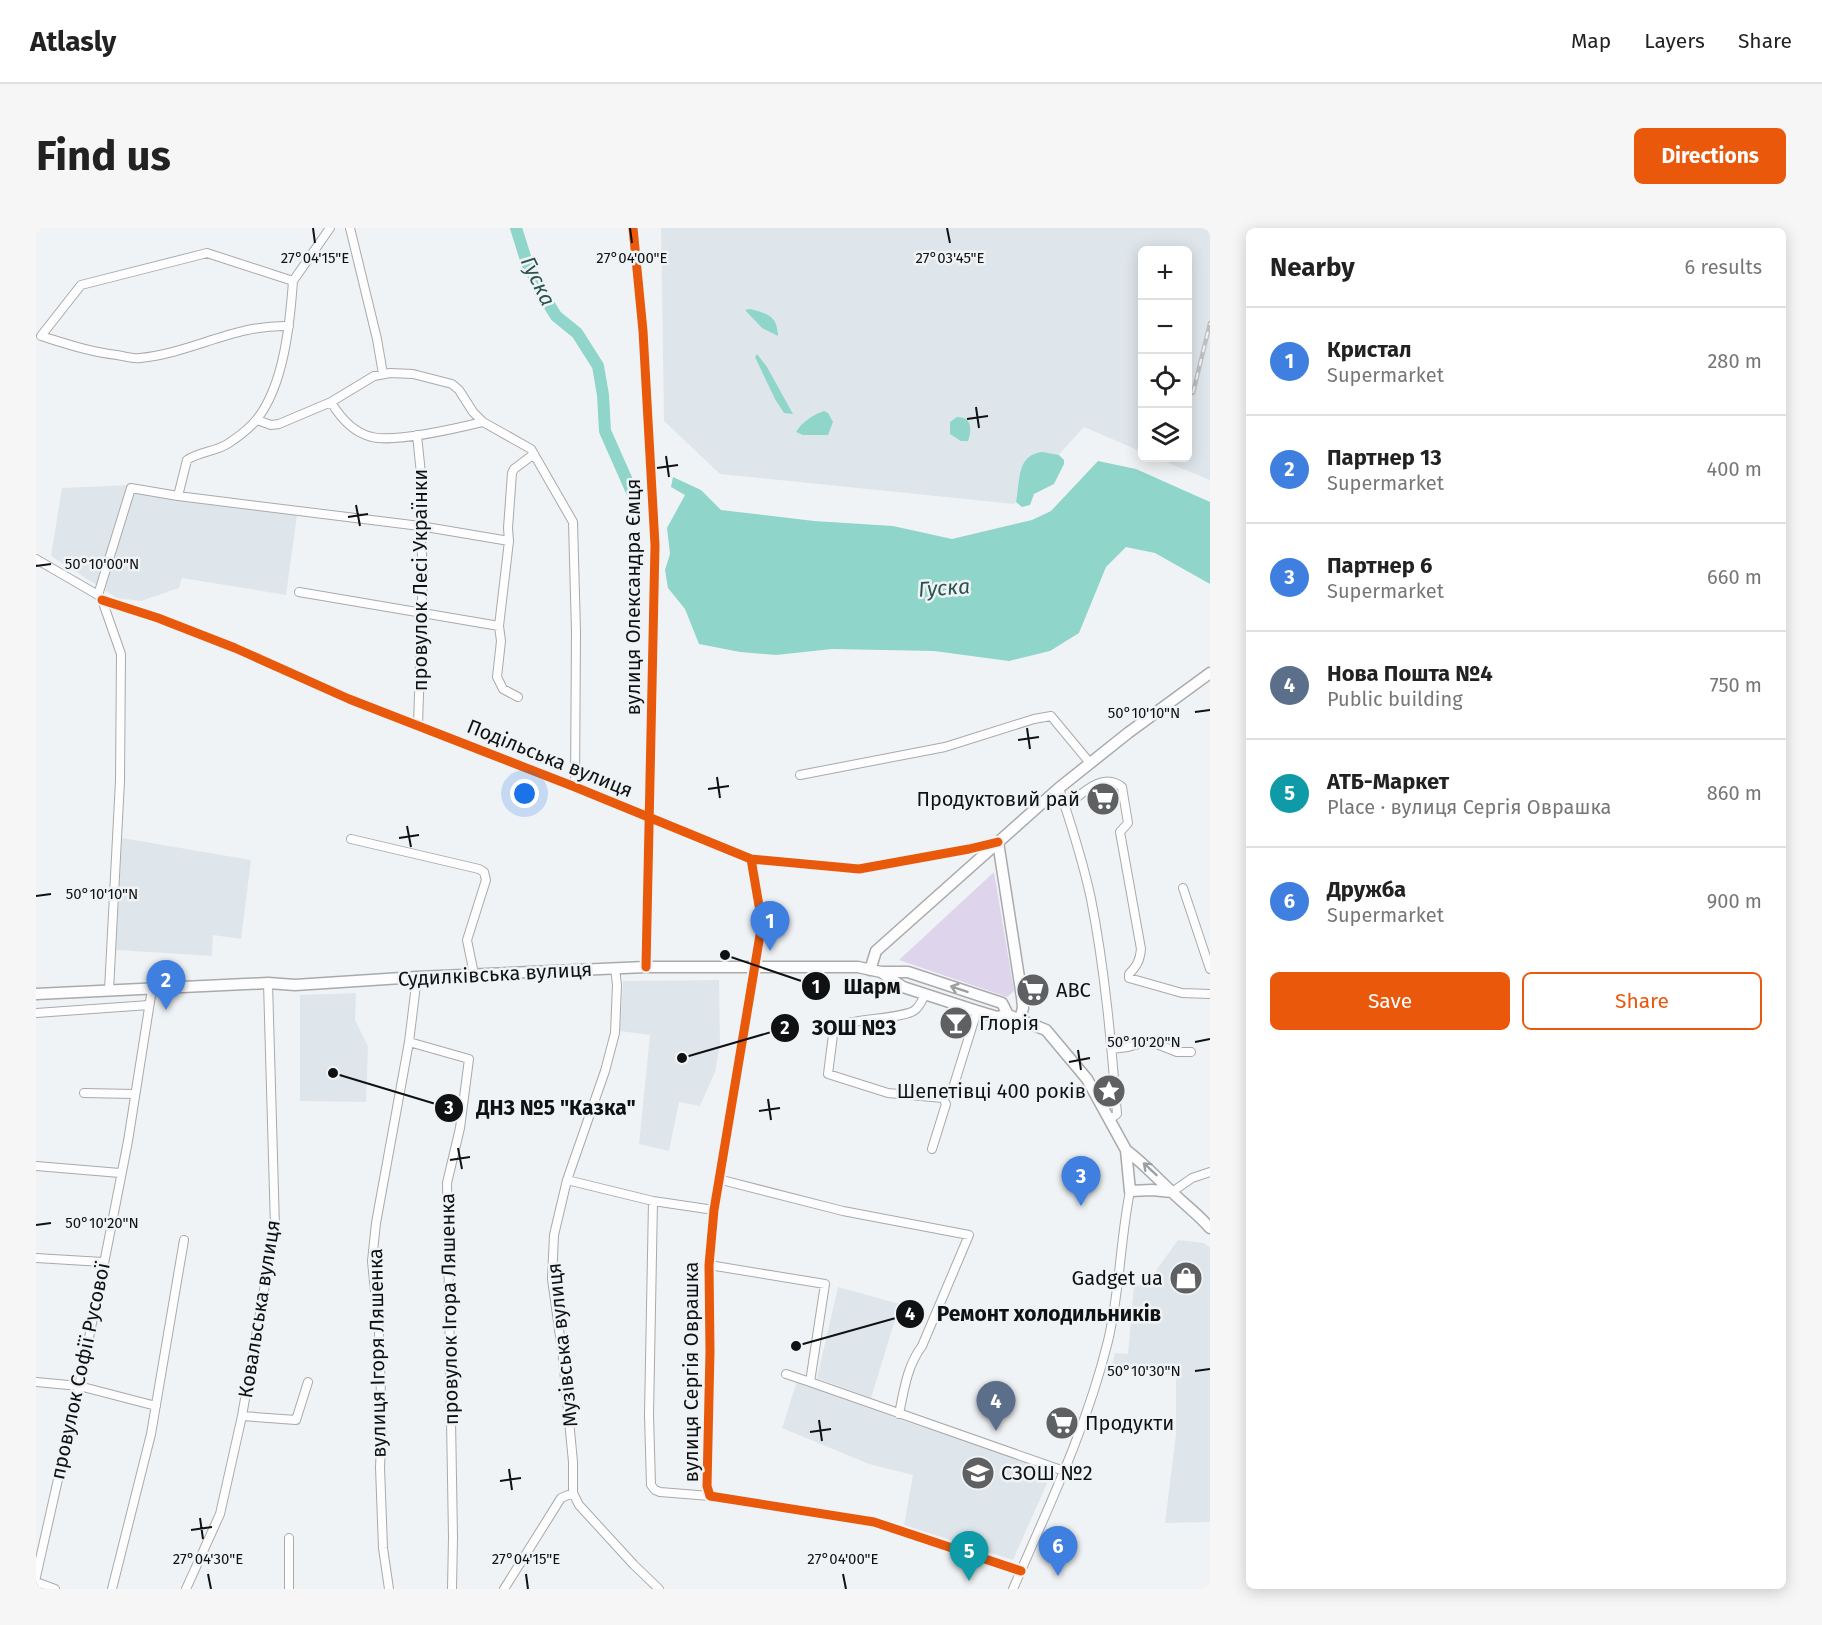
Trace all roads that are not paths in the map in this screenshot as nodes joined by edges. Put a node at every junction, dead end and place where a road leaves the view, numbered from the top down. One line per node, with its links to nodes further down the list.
1 (330, 228): 4 (street)
2 (350, 228): 6 (street)
3 (633, 228): 28 (street, вулиця Олександра Ємця)
4 (293, 282): 5 (street); 5 (street)
5 (289, 326): 8 (street)
6 (383, 374): 7 (street); 9 (street)
7 (331, 402): 8 (street); 10 (street)
8 (257, 420): 12 (street)
9 (483, 422): 10 (street); 11 (street)
10 (417, 435): 13 (street, провулок Лесі Українки)
11 (534, 454): 14 (street); 25 (street)
12 (177, 496): 13 (street); 17 (street)
13 (420, 526): 14 (street); 18 (street, провулок Лесі Українки)
14 (509, 542): 19 (street)
15 (36, 558): 17 (street, Подільська вулиця)
16 (299, 592): 18 (street)
17 (100, 598): 22 (street, Подільська вулиця); 42 (street)
18 (422, 613): 19 (street); 22 (street, провулок Лесі Українки)
19 (499, 626): 21 (street)
20 (1210, 673): 23 (main road)
21 (518, 697)
22 (418, 725): 25 (street, Подільська вулиця)
23 (1090, 763): 24 (street); 26 (main road)
24 (800, 775)
25 (575, 787): 28 (street, Подільська вулиця)
26 (1059, 788): 27 (street); 30 (main road)
27 (1065, 807): 45 (street); 52 (street)
28 (649, 819): 31 (street, Подільська вулиця); 33 (street, вулиця Олександра Ємця)
29 (351, 838): 38 (street)
30 (998, 842): 31 (street, Подільська вулиця); 37 (main road); 50 (main road)
31 (751, 859): 34 (street, вулиця Сергія Оврашка)
32 (1183, 888): 36 (street)
33 (646, 967): 34 (main road, Судилківська вулиця); 35 (main road, Судилківська вулиця)
34 (756, 967): 37 (main road, Судилківська вулиця); 63 (street, вулиця Сергія Оврашка)
35 (615, 968): 38 (main road, Судилківська вулиця); 64 (street, Музівська вулиця)
36 (1210, 969)
37 (875, 971): 44 (main road, Судилківська вулиця); 49 (main road, Судилківська вулиця, one-way to 37)
38 (474, 974): 39 (main road, Судилківська вулиця)
39 (417, 977): 40 (main road, Судилківська вулиця); 51 (street, вулиця Ігоря Ляшенка)
40 (268, 983): 41 (main road, Судилківська вулиця); 81 (street, Ковальська вулиця)
41 (152, 989): 42 (main road, Судилківська вулиця); 46 (street, провулок Софії Русової)
42 (109, 990): 43 (main road, Судилківська вулиця)
43 (36, 994)
44 (925, 994): 47 (main road, Судилківська вулиця); 56 (street)
45 (1210, 994)
46 (149, 1005): 48 (street); 55 (street, провулок Софії Русової)
47 (977, 1011): 49 (main road, Судилківська вулиця); 56 (street)
48 (36, 1013)
49 (1008, 1015): 50 (main road)
50 (1020, 1019): 57 (main road)
51 (409, 1042): 92 (street, вулиця Ігоря Ляшенка); 93 (street, провулок Ігора Ляшенка)
52 (1112, 1049): 53 (street); 57 (street)
53 (1191, 1052)
54 (84, 1094): 55 (street)
55 (135, 1094): 62 (street, провулок Софії Русової)
56 (943, 1098): 58 (street)
57 (1110, 1119): 59 (main road)
58 (932, 1149)
59 (1126, 1150): 65 (main road); 66 (main road, one-way to 59)
60 (36, 1166): 62 (street)
61 (1210, 1172): 66 (street)
62 (120, 1173): 72 (street, провулок Софії Русової)
63 (718, 1179): 68 (street, вулиця Сергія Оврашка); 80 (street)
64 (567, 1180): 67 (street); 83 (street, Музівська вулиця)
65 (1130, 1191): 66 (main road); 82 (street)
66 (1172, 1192): 69 (main road)
67 (653, 1201): 68 (street); 84 (street)
68 (714, 1210): 73 (street, вулиця Сергія Оврашка)
69 (1210, 1228)
70 (184, 1240): 79 (street)
71 (36, 1258): 72 (street)
72 (104, 1262): 78 (street, провулок Софії Русової)
73 (709, 1265): 77 (street); 84 (street, вулиця Сергія Оврашка)
74 (786, 1374): 77 (street)
75 (36, 1382): 78 (street)
76 (308, 1382): 81 (street)
77 (810, 1382): 80 (street)
78 (79, 1386): 79 (street); 87 (street, провулок Софії Русової)
79 (156, 1406): 89 (street)
80 (899, 1414): 82 (street)
81 (242, 1416): 90 (street, Ковальська вулиця)
82 (1064, 1472): 86 (street)
83 (573, 1493): 94 (street); 95 (street)
84 (710, 1496): 86 (street, вулиця Сергія Оврашка)
85 (289, 1538): 91 (street)
86 (1021, 1571): 96 (street)
87 (36, 1579): 88 (street)
88 (55, 1589)
89 (112, 1589)
90 (186, 1589)
91 (289, 1589)
92 (389, 1589)
93 (452, 1589)
94 (504, 1589)
95 (659, 1589)
96 (1013, 1589)

